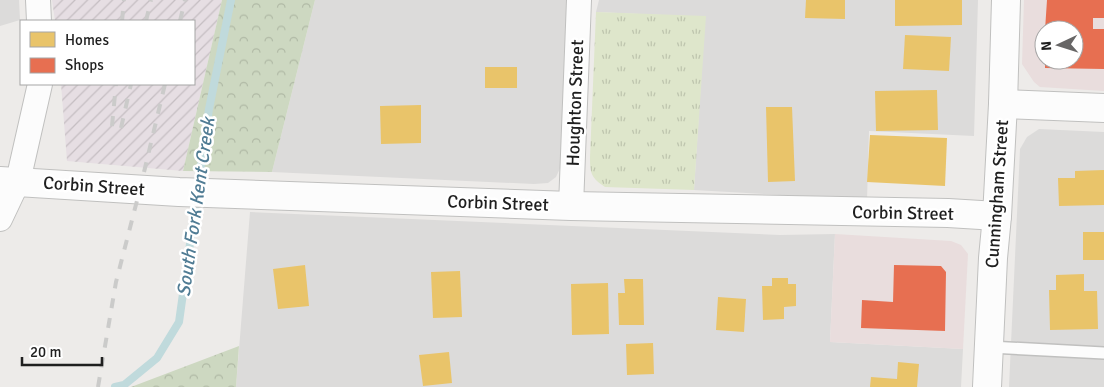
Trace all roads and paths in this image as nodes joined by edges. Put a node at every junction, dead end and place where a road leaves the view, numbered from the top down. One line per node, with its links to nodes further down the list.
1 (38, 0): 4 (street)
2 (579, 0): 9 (street, Houghton Street)
3 (1006, 0): 6 (street, Cunningham Street)
4 (39, 20)
5 (40, 85): 8 (street)
6 (1003, 104): 7 (street); 10 (street, Cunningham Street)
7 (1104, 108)
8 (9, 181): 9 (street, Corbin Street); 11 (street)
9 (571, 206): 10 (street, Corbin Street)
10 (997, 216): 12 (street, Cunningham Street)
11 (0, 219)
12 (990, 347): 13 (lane); 14 (street, Cunningham Street)
13 (1104, 353)
14 (987, 387)

